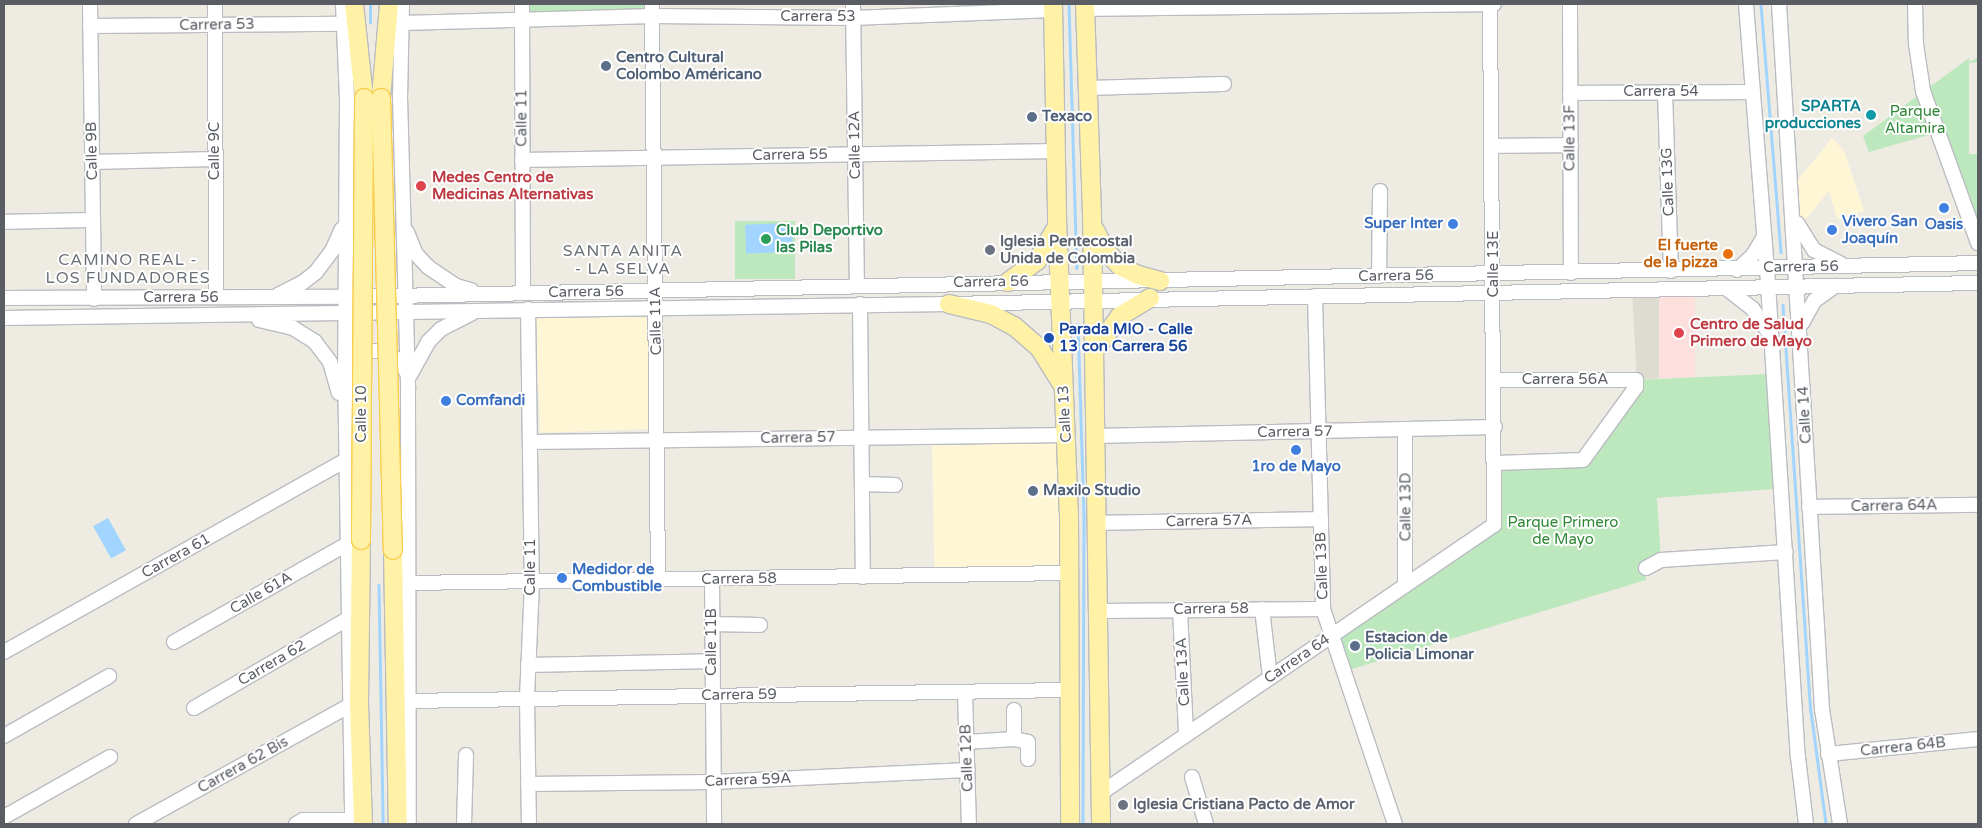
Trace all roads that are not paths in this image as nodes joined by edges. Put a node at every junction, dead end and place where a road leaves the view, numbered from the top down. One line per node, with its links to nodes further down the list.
1 (90, 4): 22 (street, Calle 9B)
2 (215, 4): 23 (street, Calle 9C)
3 (343, 4): 20 (street, Calle 10)
4 (354, 4): 20 (main road, Calle 10)
5 (389, 4): 24 (main road, Calle 10)
6 (402, 4): 21 (street, Calle 10)
7 (522, 4): 19 (street, Calle 11)
8 (1437, 4): 9 (street); 15 (street)
9 (1490, 4): 10 (street); 33 (street, Calle 13E)
10 (1494, 4)
11 (1570, 4): 30 (street, Calle 13F)
12 (1746, 4): 29 (street, Calle 14)
13 (1779, 4): 41 (street, Calle 14)
14 (1915, 4): 51 (street)
15 (1085, 6): 27 (main road, Calle 13)
16 (1054, 7): 18 (street, Carrera 53); 34 (main road, Calle 13)
17 (652, 10): 18 (street, Carrera 53); 19 (street, Carrera 53); 36 (street, Calle 11A)
18 (853, 11): 35 (street, Calle 12A)
19 (522, 20): 21 (street, Carrera 53); 38 (street, Calle 11)
20 (349, 23): 23 (street, Carrera 53); 31 (main road, Calle 10); 44 (street, Calle 10)
21 (402, 23): 24 (main road); 25 (street, Calle 10)
22 (90, 26): 23 (street, Carrera 53); 39 (street, Calle 9B)
23 (215, 26): 37 (street, Calle 9C)
24 (389, 42): 25 (main road); 31 (main road, Calle 10)
25 (400, 68): 43 (street, Calle 10)
26 (1224, 84): 27 (street)
27 (1087, 88): 42 (main road, Calle 13)
28 (1665, 92): 29 (street, Carrera 54); 30 (street, Carrera 54); 59 (street, Calle 13G)
29 (1752, 92): 48 (street, Calle 14)
30 (1570, 93): 32 (street, Calle 13F)
31 (373, 98): 123 (main road, Calle 10, bridge); 127 (main road, Calle 10, bridge)
32 (1571, 145): 33 (street); 60 (street, Calle 13F)
33 (1492, 146): 61 (street, Calle 13E)
34 (1057, 151): 35 (street, Carrera 55); 45 (main road, Calle 13)
35 (855, 154): 36 (street, Carrera 55); 67 (street, Calle 12A)
36 (654, 158): 38 (street, Carrera 55); 72 (street, Calle 11A)
37 (215, 159): 39 (street); 79 (street, Calle 9C)
38 (522, 160): 75 (street, Calle 11)
39 (92, 162): 46 (street, Calle 9B)
40 (1380, 191): 62 (street)
41 (1794, 213): 55 (street); 57 (street, Calle 14)
42 (1092, 214): 63 (main road); 73 (main road, Calle 13)
43 (404, 217): 49 (street, Calle 10); 76 (street)
44 (344, 218): 50 (street, Calle 10); 82 (street)
45 (1057, 219): 64 (main road, Calle 13); 65 (main road)
46 (93, 220): 47 (street); 84 (street, Calle 9B)
47 (4, 222)
48 (1764, 237): 56 (street, Calle 14); 58 (street)
49 (404, 240): 50 (street); 52 (street, Calle 10)
50 (345, 243): 53 (street, Calle 10)
51 (1978, 243)
52 (405, 256): 77 (street, Calle 10); 86 (street)
53 (345, 258): 80 (street, Calle 10); 86 (street)
54 (1978, 263): 55 (street, Carrera 56)
55 (1847, 266): 57 (street, Carrera 56)
56 (1767, 268): 57 (street, Carrera 56); 58 (street, Carrera 56); 71 (street, Calle 14)
57 (1798, 268): 68 (street, Calle 14)
58 (1737, 270): 59 (street, Carrera 56)
59 (1671, 271): 60 (street, Carrera 56)
60 (1571, 273): 61 (street, Carrera 56)
61 (1494, 274): 62 (street, Carrera 56); 74 (street, Calle 13E)
62 (1379, 276): 63 (street, Carrera 56)
63 (1160, 280): 73 (street, Carrera 56)
64 (1060, 281): 65 (street, Carrera 56); 73 (street, Carrera 56); 85 (main road, Calle 13)
65 (1008, 282): 67 (street, Carrera 56)
66 (1978, 283): 69 (street, Carrera 56)
67 (857, 286): 72 (street, Carrera 56)
68 (1798, 286): 69 (street, Carrera 56); 71 (street, Carrera 56); 96 (street, Calle 14)
69 (1837, 286): 96 (street)
70 (1726, 287): 71 (street, Carrera 56); 74 (street, Carrera 56); 97 (street)
71 (1768, 287): 97 (street, Calle 14)
72 (655, 290): 75 (street, Carrera 56); 89 (street, Calle 11A)
73 (1093, 290): 83 (street, Carrera 56); 85 (street, Carrera 56); 98 (main road, Calle 13)
74 (1494, 291): 78 (street, Carrera 56); 102 (street, Calle 13E)
75 (523, 293): 76 (street, Carrera 56)
76 (502, 294): 77 (street, Carrera 56)
77 (406, 296): 86 (street, Carrera 56); 93 (street, Calle 10)
78 (1314, 296): 83 (street, Carrera 56); 108 (street, Calle 13B)
79 (216, 297): 82 (street, Carrera 56); 84 (street, Carrera 56)
80 (345, 297): 82 (street, Carrera 56); 86 (street, Carrera 56); 92 (street, Calle 10)
81 (4, 298): 84 (street, Carrera 56)
82 (260, 298)
83 (1150, 298): 98 (main road)
84 (94, 299)
85 (1060, 300): 88 (street, Carrera 56); 103 (main road, Calle 13)
86 (372, 304): 92 (street, Carrera 56); 93 (street, Carrera 56); 99 (street); 100 (street)
87 (860, 304): 88 (street, Carrera 56); 89 (street, Carrera 56); 111 (street)
88 (949, 304): 103 (main road)
89 (655, 307): 90 (street, Carrera 56); 112 (street, Calle 11A)
90 (528, 309): 91 (street, Carrera 56); 113 (street, Calle 11)
91 (490, 310): 93 (street, Carrera 56); 104 (street)
92 (345, 312): 94 (street, Carrera 56); 100 (street, Calle 10)
93 (406, 312): 99 (street, Calle 10)
94 (232, 314): 95 (street, Carrera 56); 105 (street)
95 (4, 318)
96 (1801, 326): 119 (street, Calle 14)
97 (1772, 337): 124 (street, Calle 14)
98 (1095, 350): 110 (main road, Calle 13)
99 (407, 351): 101 (street, Calle 10)
100 (345, 358): 101 (street); 105 (street, Calle 10)
101 (407, 373): 104 (street, Calle 10)
102 (1494, 380): 106 (street, Calle 13E); 115 (street, Carrera 56A)
103 (1063, 388): 109 (main road, Calle 13)
104 (408, 390): 127 (street, Calle 10)
105 (346, 424): 114 (street, Calle 10)
106 (1495, 427): 107 (street, Carrera 57); 115 (street, Calle 13E)
107 (1406, 429): 108 (street, Carrera 57); 132 (street, Calle 13D)
108 (1318, 431): 110 (street, Carrera 57); 120 (street, Calle 13B)
109 (1066, 435): 111 (street, Carrera 57); 126 (main road, Calle 13)
110 (1095, 436): 121 (main road, Calle 13)
111 (862, 437): 112 (street, Carrera 57); 116 (street)
112 (657, 440): 113 (street, Carrera 57); 129 (street, Calle 11A)
113 (530, 442): 131 (street, Calle 11)
114 (348, 459): 123 (street, Calle 10); 143 (street, Carrera 61)
115 (1495, 463): 122 (street, Calle 13E)
116 (862, 484): 117 (street); 128 (street)
117 (895, 484)
118 (1978, 505): 119 (street, Carrera 64A)
119 (1810, 507): 161 (street, Calle 14)
120 (1321, 519): 121 (street, Carrera 57A); 135 (street, Calle 13B)
121 (1096, 523): 137 (main road, Calle 13)
122 (1494, 525): 132 (street, Carrera 64)
123 (355, 542): 133 (main road, Calle 10); 142 (street, Calle 61A)
124 (1786, 552): 125 (street); 184 (street, Calle 14)
125 (1646, 568)
126 (1068, 573): 128 (street, Carrera 58); 148 (main road, Calle 13)
127 (404, 577): 131 (street, Carrera 58); 152 (street, Calle 10); 174 (main road, Calle 10)
128 (863, 577): 130 (street, Carrera 58)
129 (658, 578): 130 (street, Carrera 58); 131 (street, Carrera 58)
130 (712, 580): 139 (street, Calle 11B)
131 (532, 583): 145 (street, Calle 11)
132 (1405, 585): 141 (street, Carrera 64)
133 (354, 598): 138 (street, Calle 10); 172 (main road, Calle 10)
134 (1262, 608): 135 (street, Carrera 58); 136 (street, Carrera 58); 147 (street)
135 (1323, 609): 141 (street, Calle 13B)
136 (1180, 610): 137 (street, Carrera 58); 156 (street, Calle 13A)
137 (1099, 611): 169 (main road, Calle 13)
138 (349, 618): 153 (street, Calle 10); 154 (street, Carrera 62)
139 (712, 624): 140 (street); 144 (street, Calle 11B)
140 (760, 625)
141 (1330, 636): 147 (street, Carrera 64); 183 (street, Calle 13B)
142 (174, 642)
143 (4, 652)
144 (712, 661): 145 (street); 150 (street, Calle 11B)
145 (528, 665): 151 (street, Calle 11)
146 (109, 676): 157 (street)
147 (1270, 677): 156 (street, Carrera 64)
148 (1068, 690): 149 (street, Carrera 59); 180 (main road, Calle 13)
149 (966, 692): 150 (street, Carrera 59); 160 (street, Calle 12B)
150 (713, 696): 151 (street, Carrera 59); 167 (street, Calle 11B)
151 (527, 699): 152 (street, Carrera 59); 168 (street, Calle 11)
152 (409, 701): 175 (street, Calle 10)
153 (351, 705): 171 (street, Carrera 62 Bis); 172 (street, Calle 10)
154 (194, 708)
155 (1014, 710): 158 (street)
156 (1186, 734): 169 (street, Carrera 64)
157 (4, 736)
158 (1014, 739): 160 (street); 164 (street)
159 (1978, 739): 161 (street, Carrera 64B)
160 (967, 742): 165 (street, Calle 12B)
161 (1828, 754): 185 (street, Calle 14)
162 (466, 755): 176 (street)
163 (110, 757): 170 (street)
164 (1028, 758)
165 (968, 770): 167 (street, Carrera 59A); 179 (street, Calle 12B)
166 (1192, 778): 182 (street)
167 (713, 782): 168 (street, Carrera 59A); 178 (street, Calle 11B)
168 (528, 784): 177 (street, Calle 11)
169 (1100, 793): 181 (main road, Calle 13)
170 (4, 817)
171 (145, 822)
172 (356, 823): 173 (street)
173 (296, 824)
174 (398, 824)
175 (409, 824)
176 (464, 824)
177 (529, 824)
178 (714, 824)
179 (969, 824)
180 (1070, 824)
181 (1101, 824)
182 (1206, 824)
183 (1394, 824)
184 (1806, 824)
185 (1840, 824)

